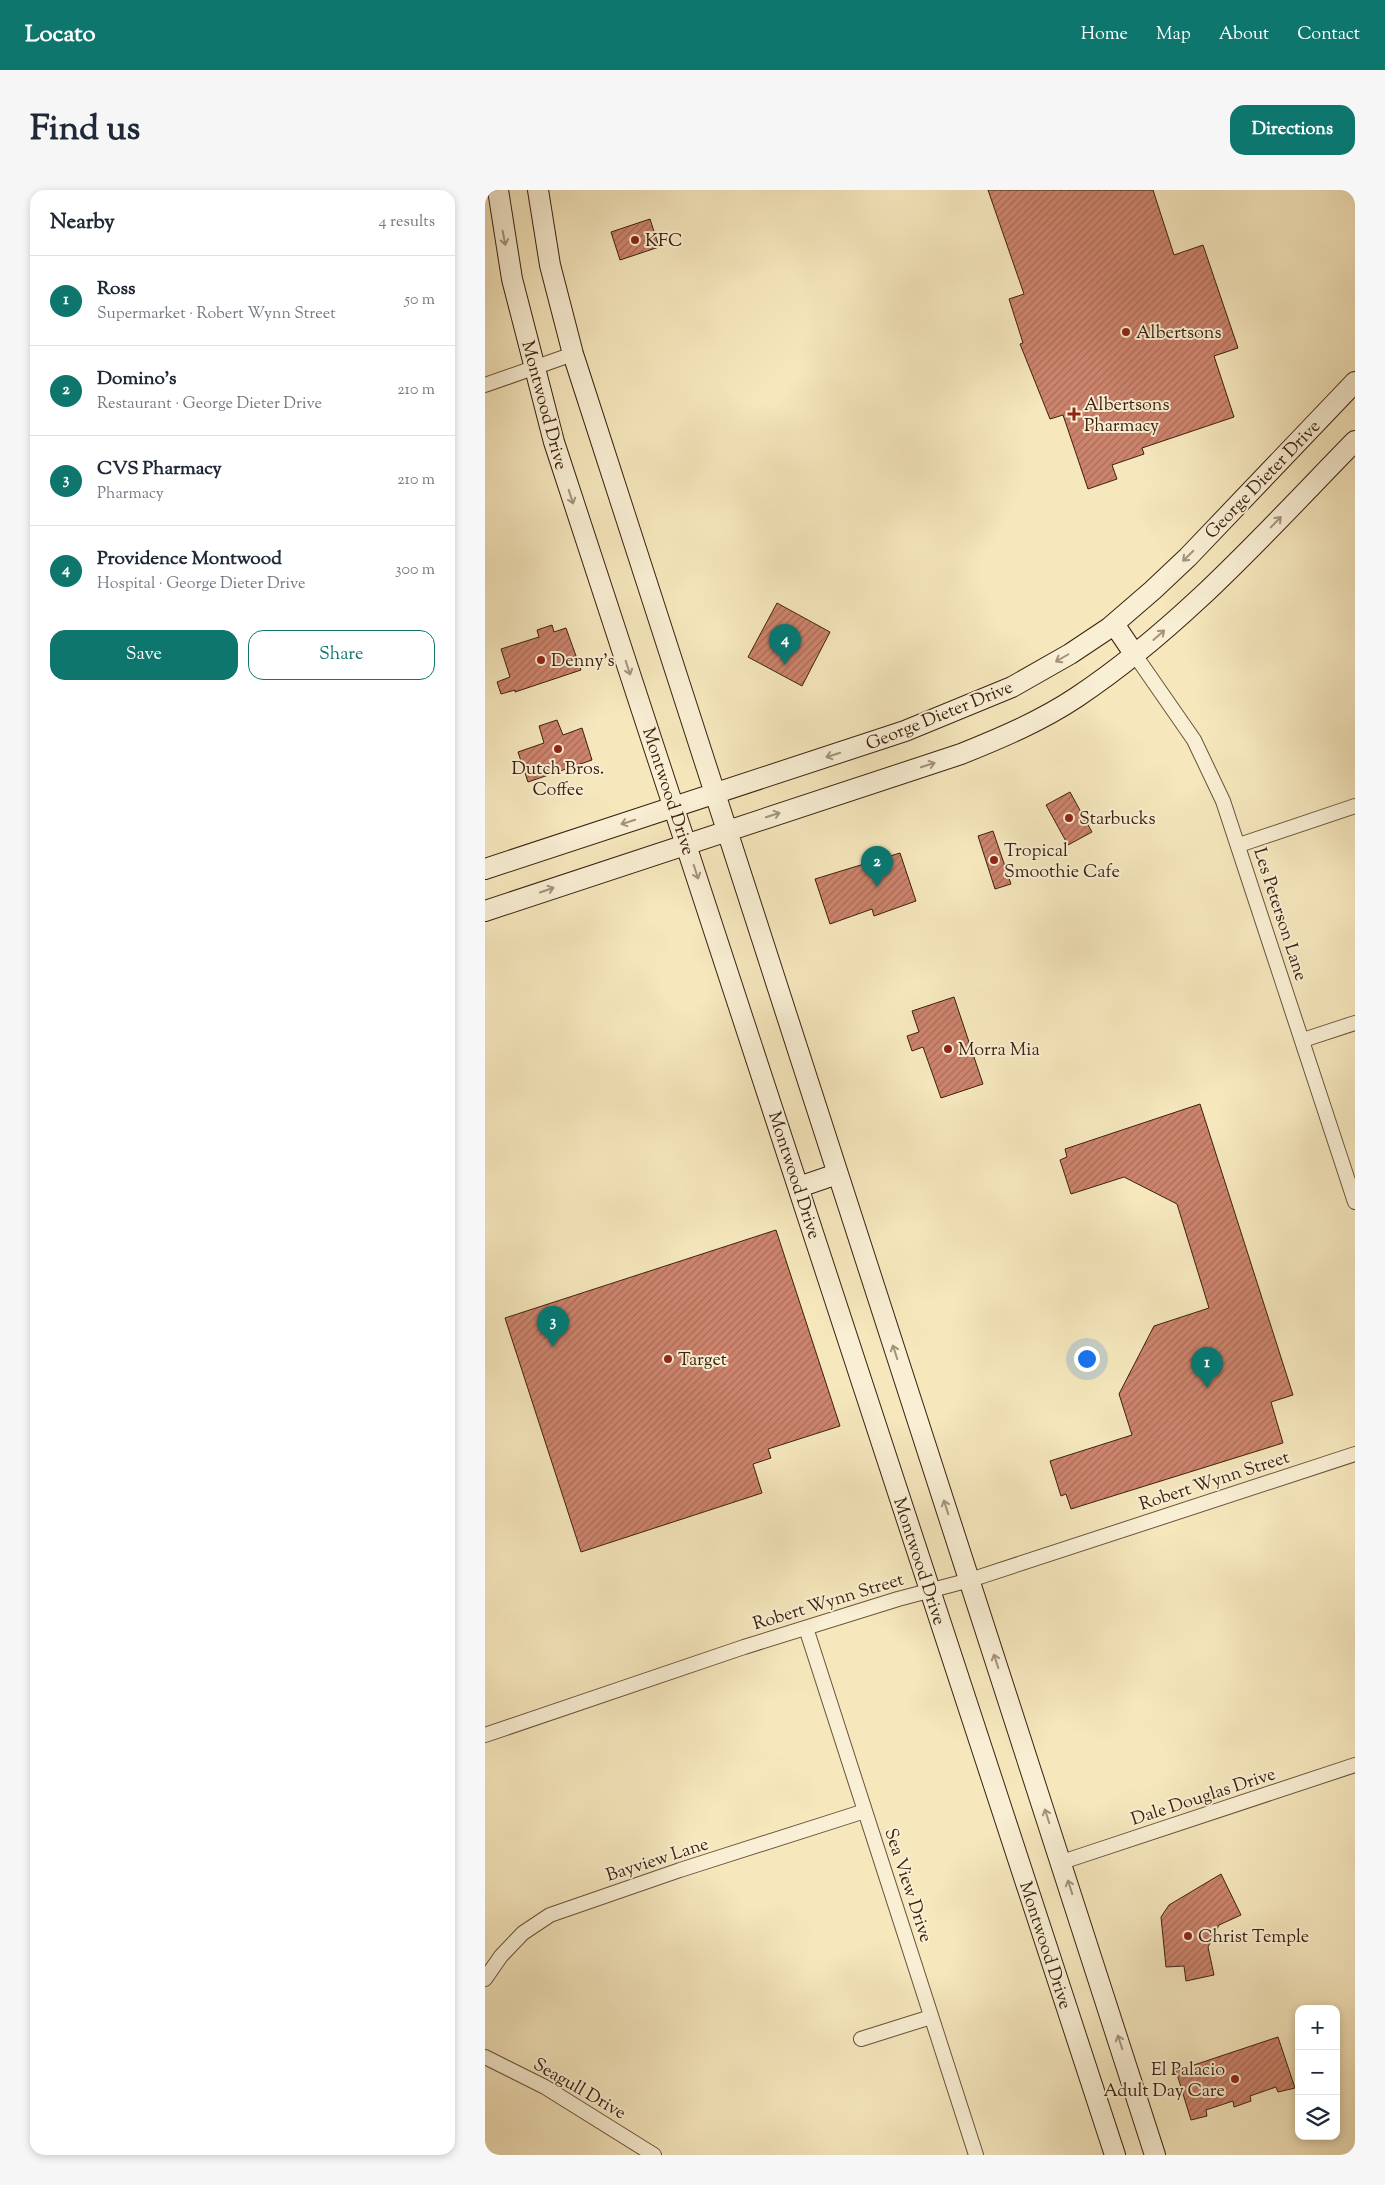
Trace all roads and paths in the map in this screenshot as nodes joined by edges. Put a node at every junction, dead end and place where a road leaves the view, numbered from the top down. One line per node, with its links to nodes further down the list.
1 (497, 190): 5 (main road, Montwood Drive, one-way to 5)
2 (524, 190): 3 (main road)
3 (539, 200): 4 (main road)
4 (573, 354): 5 (street); 11 (main road)
5 (534, 368): 7 (street); 13 (main road, Montwood Drive, one-way to 13)
6 (1355, 382): 9 (main road, George Dieter Drive, one-way to 9)
7 (485, 385)
8 (1355, 441): 10 (main road, one-way to 8)
9 (1114, 624): 10 (main road); 11 (main road, George Dieter Drive, one-way to 11)
10 (1135, 655): 14 (main road, one-way to 10); 16 (street, Les Peterson Lane)
11 (715, 794): 13 (main road, George Dieter Drive); 14 (main road)
12 (1355, 806): 16 (street)
13 (674, 807): 15 (main road, Montwood Drive); 17 (main road, George Dieter Drive, one-way to 17)
14 (727, 830): 15 (main road); 21 (main road)
15 (686, 843): 18 (main road, one-way to 15); 22 (main road, Montwood Drive, one-way to 22)
16 (1239, 845): 20 (street, Les Peterson Lane)
17 (485, 869)
18 (485, 911)
19 (1355, 1023): 20 (street)
20 (1303, 1040): 23 (street, Les Peterson Lane)
21 (837, 1174): 22 (main road); 25 (main road, one-way to 21)
22 (799, 1187): 26 (main road, Montwood Drive)
23 (1355, 1202)
24 (1355, 1454): 25 (street, Robert Wynn Street)
25 (969, 1580): 26 (street, Robert Wynn Street); 31 (main road, one-way to 25)
26 (929, 1590): 27 (street, Robert Wynn Street); 38 (main road, Montwood Drive)
27 (806, 1628): 28 (street, Robert Wynn Street); 30 (street, Sea View Drive)
28 (485, 1735)
29 (1355, 1765): 31 (street, Dale Douglas Drive)
30 (865, 1811): 32 (street, Bayview Lane); 33 (street, Sea View Drive)
31 (1062, 1862): 39 (main road, one-way to 31)
32 (485, 1979)
33 (931, 2017): 34 (street); 37 (street, Sea View Drive)
34 (861, 2039)
35 (485, 2057): 36 (street, Seagull Drive)
36 (654, 2155)
37 (976, 2155)
38 (1115, 2155)
39 (1155, 2155)

